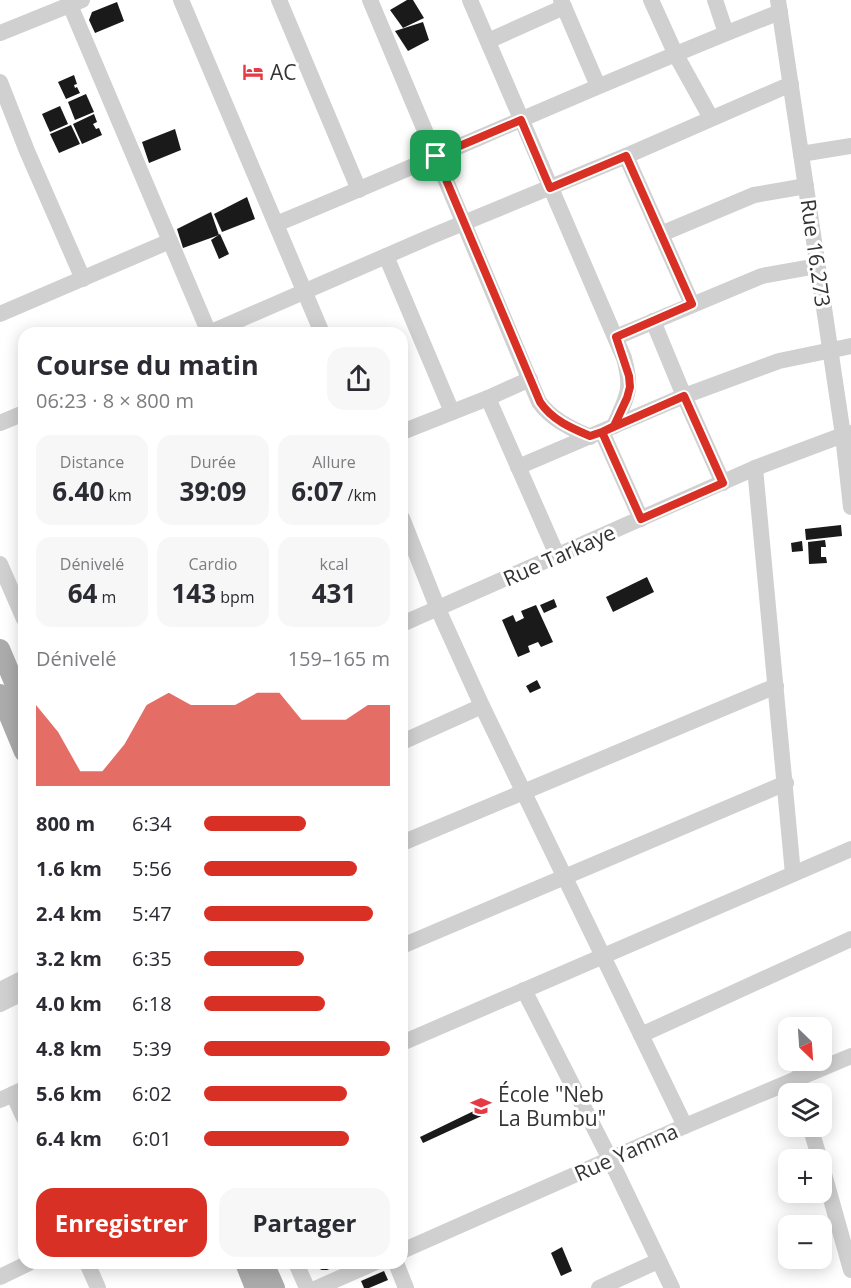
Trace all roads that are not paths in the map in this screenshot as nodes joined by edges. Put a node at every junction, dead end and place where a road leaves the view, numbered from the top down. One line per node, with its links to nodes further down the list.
1 (181, 0): 27 (street)
2 (279, 0): 25 (street)
3 (370, 0): 21 (street)
4 (470, 0): 12 (street)
5 (651, 0): 13 (street)
6 (715, 0): 11 (street)
7 (76, 2): 10 (street); 29 (street)
8 (563, 4): 12 (street); 16 (street)
9 (779, 6): 11 (street); 15 (street, Rue 16.273)
10 (0, 33)
11 (726, 33): 13 (street)
12 (488, 41): 18 (street)
13 (676, 55): 16 (street); 17 (street)
14 (0, 82): 32 (street)
15 (791, 84): 17 (street); 20 (street, Rue 16.273)
16 (598, 86): 18 (street)
17 (711, 118): 22 (street)
18 (521, 120): 21 (street); 24 (street)
19 (851, 146): 20 (street)
20 (801, 154): 23 (street, Rue 16.273)
21 (436, 156): 25 (street); 26 (street)
22 (626, 156): 24 (street); 28 (street)
23 (806, 186): 28 (street); 31 (street, Rue 16.273)
24 (550, 188): 26 (street); 40 (street)
25 (359, 190): 27 (street)
26 (465, 222): 30 (street); 43 (street)
27 (276, 224): 33 (street)
28 (661, 234): 34 (street)
29 (170, 241): 32 (street); 37 (street)
30 (386, 256): 33 (street); 46 (street)
31 (817, 266): 34 (street); 42 (street, Rue 16.273)
32 (82, 279): 35 (street)
33 (304, 292): 38 (street); 39 (street)
34 (692, 304): 36 (street)
35 (0, 314)
36 (653, 321): 40 (street); 44 (street)
37 (206, 327)
38 (223, 327)
39 (319, 327)
40 (616, 337): 50 (street)
41 (851, 346): 42 (street)
42 (830, 350): 44 (street); 51 (street, Rue 16.273)
43 (530, 379): 45 (street); 50 (street)
44 (684, 396): 50 (street); 54 (street)
45 (488, 398): 46 (street); 52 (street)
46 (452, 412): 49 (street)
47 (18, 416): 48 (street)
48 (0, 423)
49 (408, 430)
50 (602, 431): 52 (street); 56 (street)
51 (847, 434): 53 (street, Rue Tarkaye); 55 (street, Rue 16.273)
52 (518, 467): 58 (street)
53 (755, 468): 54 (street, Rue Tarkaye); 64 (street)
54 (723, 483): 56 (street, Rue Tarkaye)
55 (851, 507)
56 (641, 519): 58 (street, Rue Tarkaye)
57 (408, 533): 61 (street)
58 (558, 555): 61 (street, Rue Tarkaye)
59 (0, 564): 60 (street)
60 (18, 605)
61 (438, 609): 62 (street, Rue Tarkaye); 67 (street)
62 (408, 622)
63 (0, 649): 65 (main road)
64 (776, 686): 70 (street); 71 (street)
65 (18, 692)
66 (0, 694): 68 (main road)
67 (482, 706): 69 (street); 71 (street)
68 (18, 738)
69 (408, 739)
70 (786, 783): 74 (street); 75 (street)
71 (524, 792): 72 (street); 75 (street)
72 (408, 840)
73 (851, 849): 74 (street)
74 (793, 874): 78 (street)
75 (565, 877): 77 (street); 78 (street)
76 (851, 939): 84 (street)
77 (408, 943)
78 (604, 956): 81 (street); 84 (street)
79 (18, 981): 80 (street)
80 (0, 990)
81 (524, 990): 85 (street); 90 (street)
82 (18, 995): 83 (street)
83 (0, 1004)
84 (641, 1035): 89 (street)
85 (408, 1040)
86 (851, 1056): 87 (street, Rue Yamna)
87 (804, 1083)
88 (778, 1093): 89 (street, Rue Yamna)
89 (685, 1126): 90 (street, Rue Yamna)
90 (610, 1159): 92 (street, Rue Yamna); 93 (street)
91 (832, 1203): 101 (street)
92 (408, 1248)
93 (658, 1261): 109 (street); 110 (street)
94 (18, 1268): 102 (street)
95 (90, 1269): 103 (street)
96 (247, 1269): 104 (main road)
97 (267, 1269): 105 (main road)
98 (299, 1269): 106 (street)
99 (360, 1269): 107 (street)
100 (398, 1269): 108 (street)
101 (851, 1270)
102 (0, 1276)
103 (98, 1288)
104 (255, 1288)
105 (275, 1288)
106 (307, 1288)
107 (316, 1288)
108 (406, 1288)
109 (599, 1288)
110 (672, 1288)

